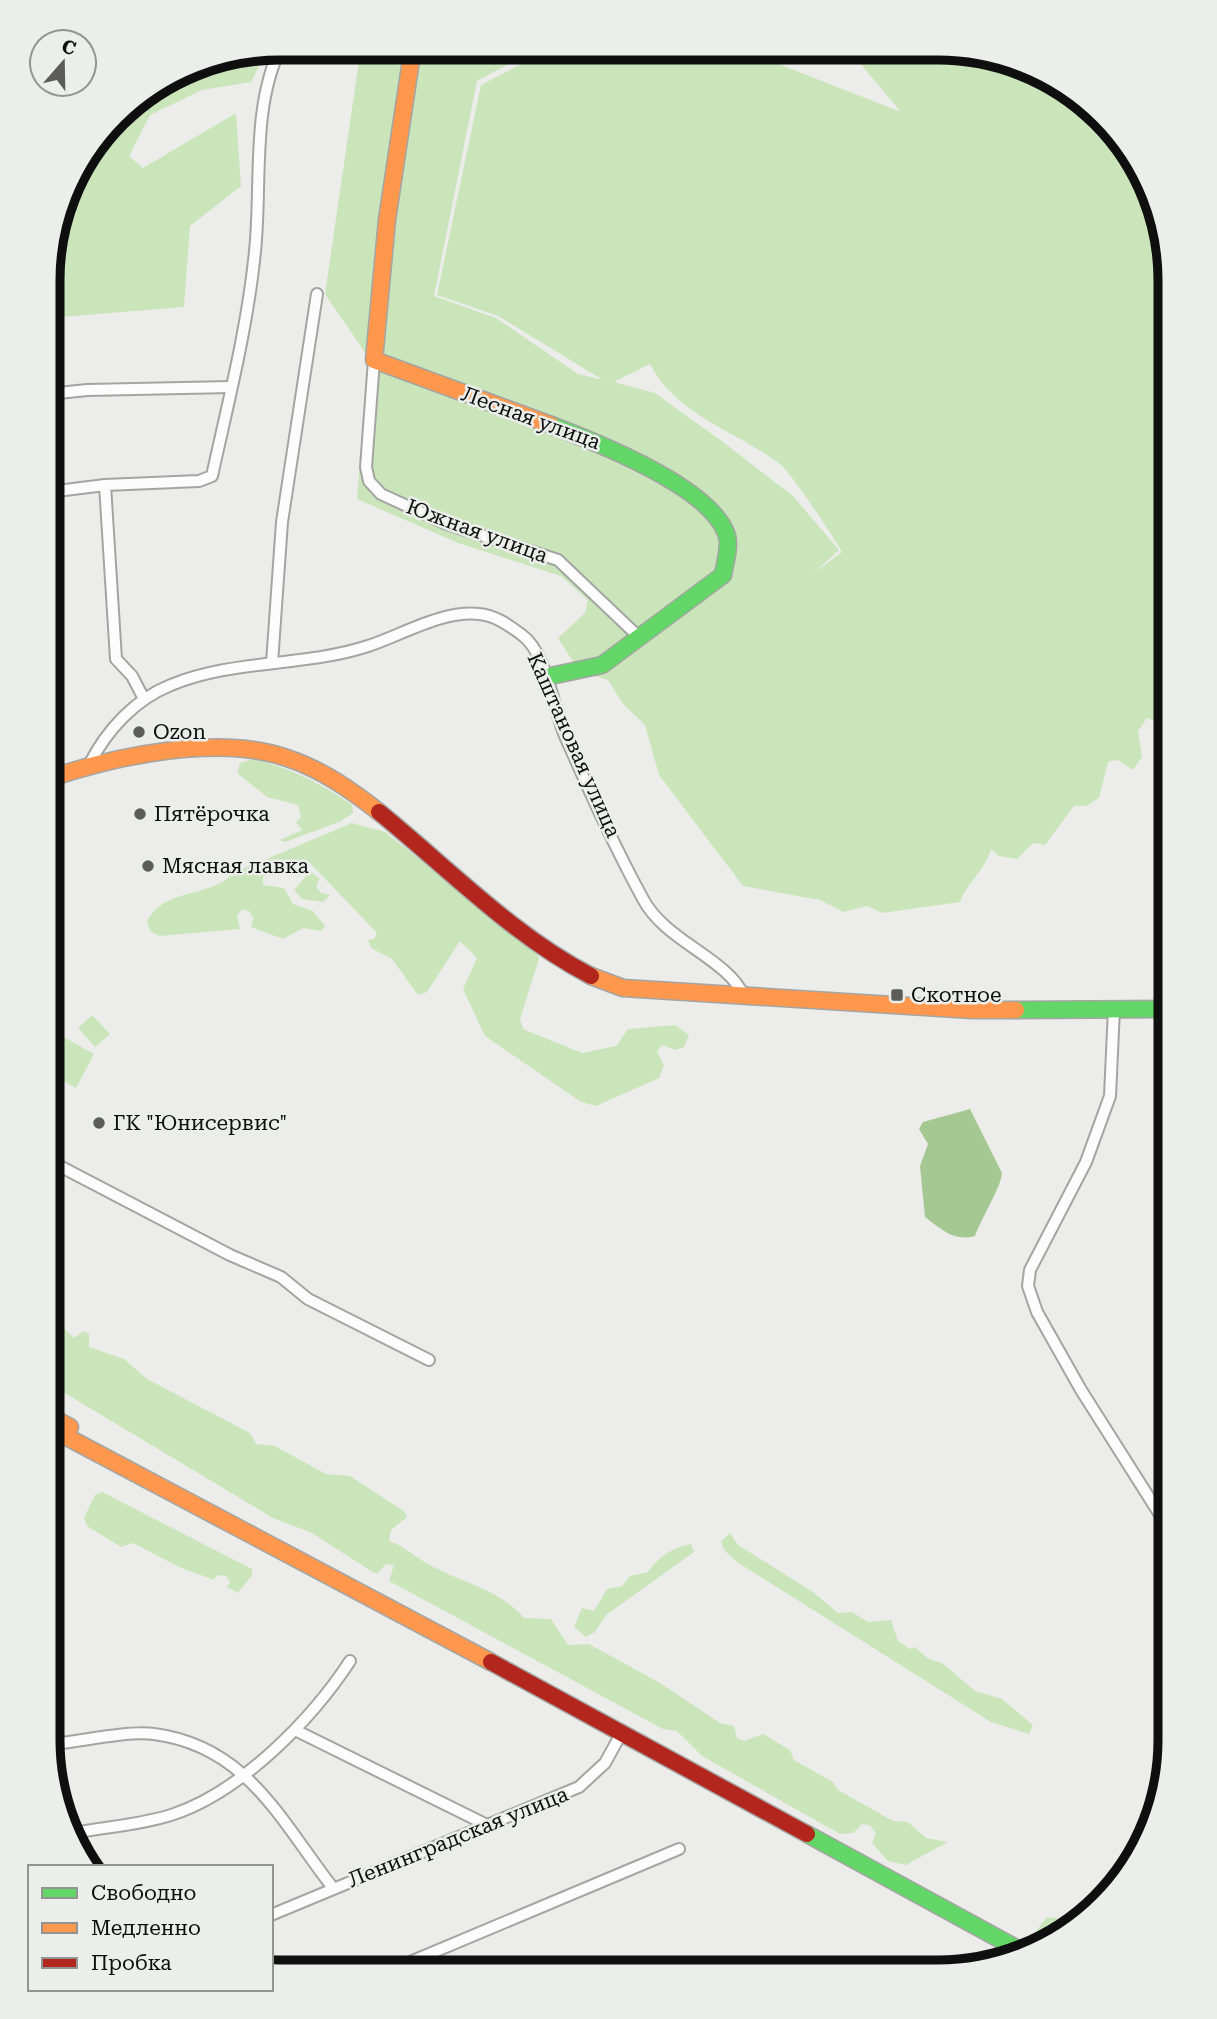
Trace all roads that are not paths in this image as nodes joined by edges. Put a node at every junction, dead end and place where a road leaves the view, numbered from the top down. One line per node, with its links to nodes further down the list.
1 (274, 60): 5 (street)
2 (411, 60): 4 (main road)
3 (317, 294): 10 (street)
4 (374, 360): 9 (street, Южная улица); 9 (main road, Лесная улица)
5 (231, 387): 6 (street); 7 (street)
6 (60, 393)
7 (105, 485): 8 (street); 12 (street)
8 (60, 491)
9 (641, 639): 11 (main road, Лесная улица)
10 (272, 663): 11 (street, Каштановая улица); 12 (street, Каштановая улица)
11 (547, 677): 15 (street, Каштановая улица)
12 (144, 699): 13 (street, Каштановая улица)
13 (89, 765): 14 (main road); 15 (main road)
14 (60, 775)
15 (744, 996): 16 (main road)
16 (1114, 1009): 17 (main road); 22 (street)
17 (1158, 1009)
18 (60, 1166): 19 (street)
19 (429, 1360)
20 (60, 1422): 23 (main road)
21 (60, 1433): 23 (main road)
22 (1157, 1510)
23 (414, 1620): 26 (main road)
24 (350, 1661): 25 (street)
25 (297, 1731): 28 (street); 29 (street)
26 (622, 1732): 29 (street, Ленинградская улица); 34 (main road)
27 (60, 1744): 28 (street)
28 (245, 1772): 30 (street); 32 (street)
29 (485, 1824): 32 (street, Ленинградская улица)
30 (80, 1832)
31 (679, 1849): 35 (street)
32 (332, 1888): 33 (street, Ленинградская улица)
33 (273, 1914)
34 (1013, 1946)
35 (415, 1960)

